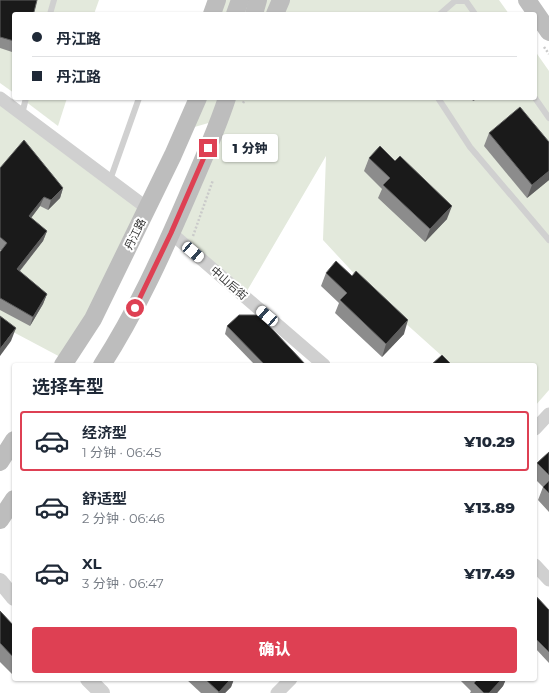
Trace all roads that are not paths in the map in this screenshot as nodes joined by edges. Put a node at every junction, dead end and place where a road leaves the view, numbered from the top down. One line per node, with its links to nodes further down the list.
1 (54, 0): 7 (lane)
2 (216, 0): 8 (main road)
3 (240, 0): 9 (main road)
4 (258, 0): 10 (main road)
5 (281, 0): 11 (main road)
6 (527, 0): 14 (main road)
7 (51, 12)
8 (213, 12)
9 (236, 12)
10 (255, 12)
11 (276, 12)
12 (442, 12): 13 (lane)
13 (474, 12)
14 (535, 12)
15 (537, 15): 16 (main road)
16 (549, 32)
17 (0, 98): 26 (street)
18 (26, 100): 26 (lane)
19 (138, 100): 30 (lane)
20 (191, 100): 29 (main road)
21 (197, 100): 29 (main road, 丹江路)
22 (226, 100): 28 (main road)
23 (233, 100): 28 (main road)
24 (439, 100): 32 (lane)
25 (536, 100): 27 (lane)
26 (22, 114): 30 (street)
27 (549, 118)
28 (220, 120): 33 (main road)
29 (184, 130): 31 (main road, 丹江路)
30 (110, 180): 31 (street)
31 (147, 208): 35 (main road, 丹江路)
32 (547, 232): 34 (lane)
33 (171, 233): 36 (main road); 37 (street, 中山后街)
34 (549, 240)
35 (64, 363)
36 (103, 363)
37 (322, 363)
38 (549, 414): 39 (street)
39 (537, 427)
40 (12, 443): 41 (main road)
41 (0, 462)
42 (12, 501): 43 (main road)
43 (0, 520)
44 (537, 567): 45 (street)
45 (549, 580)
46 (0, 581): 47 (street)
47 (12, 596)
48 (90, 681): 50 (street)
49 (288, 681): 51 (street)
50 (102, 693)
51 (277, 693)

